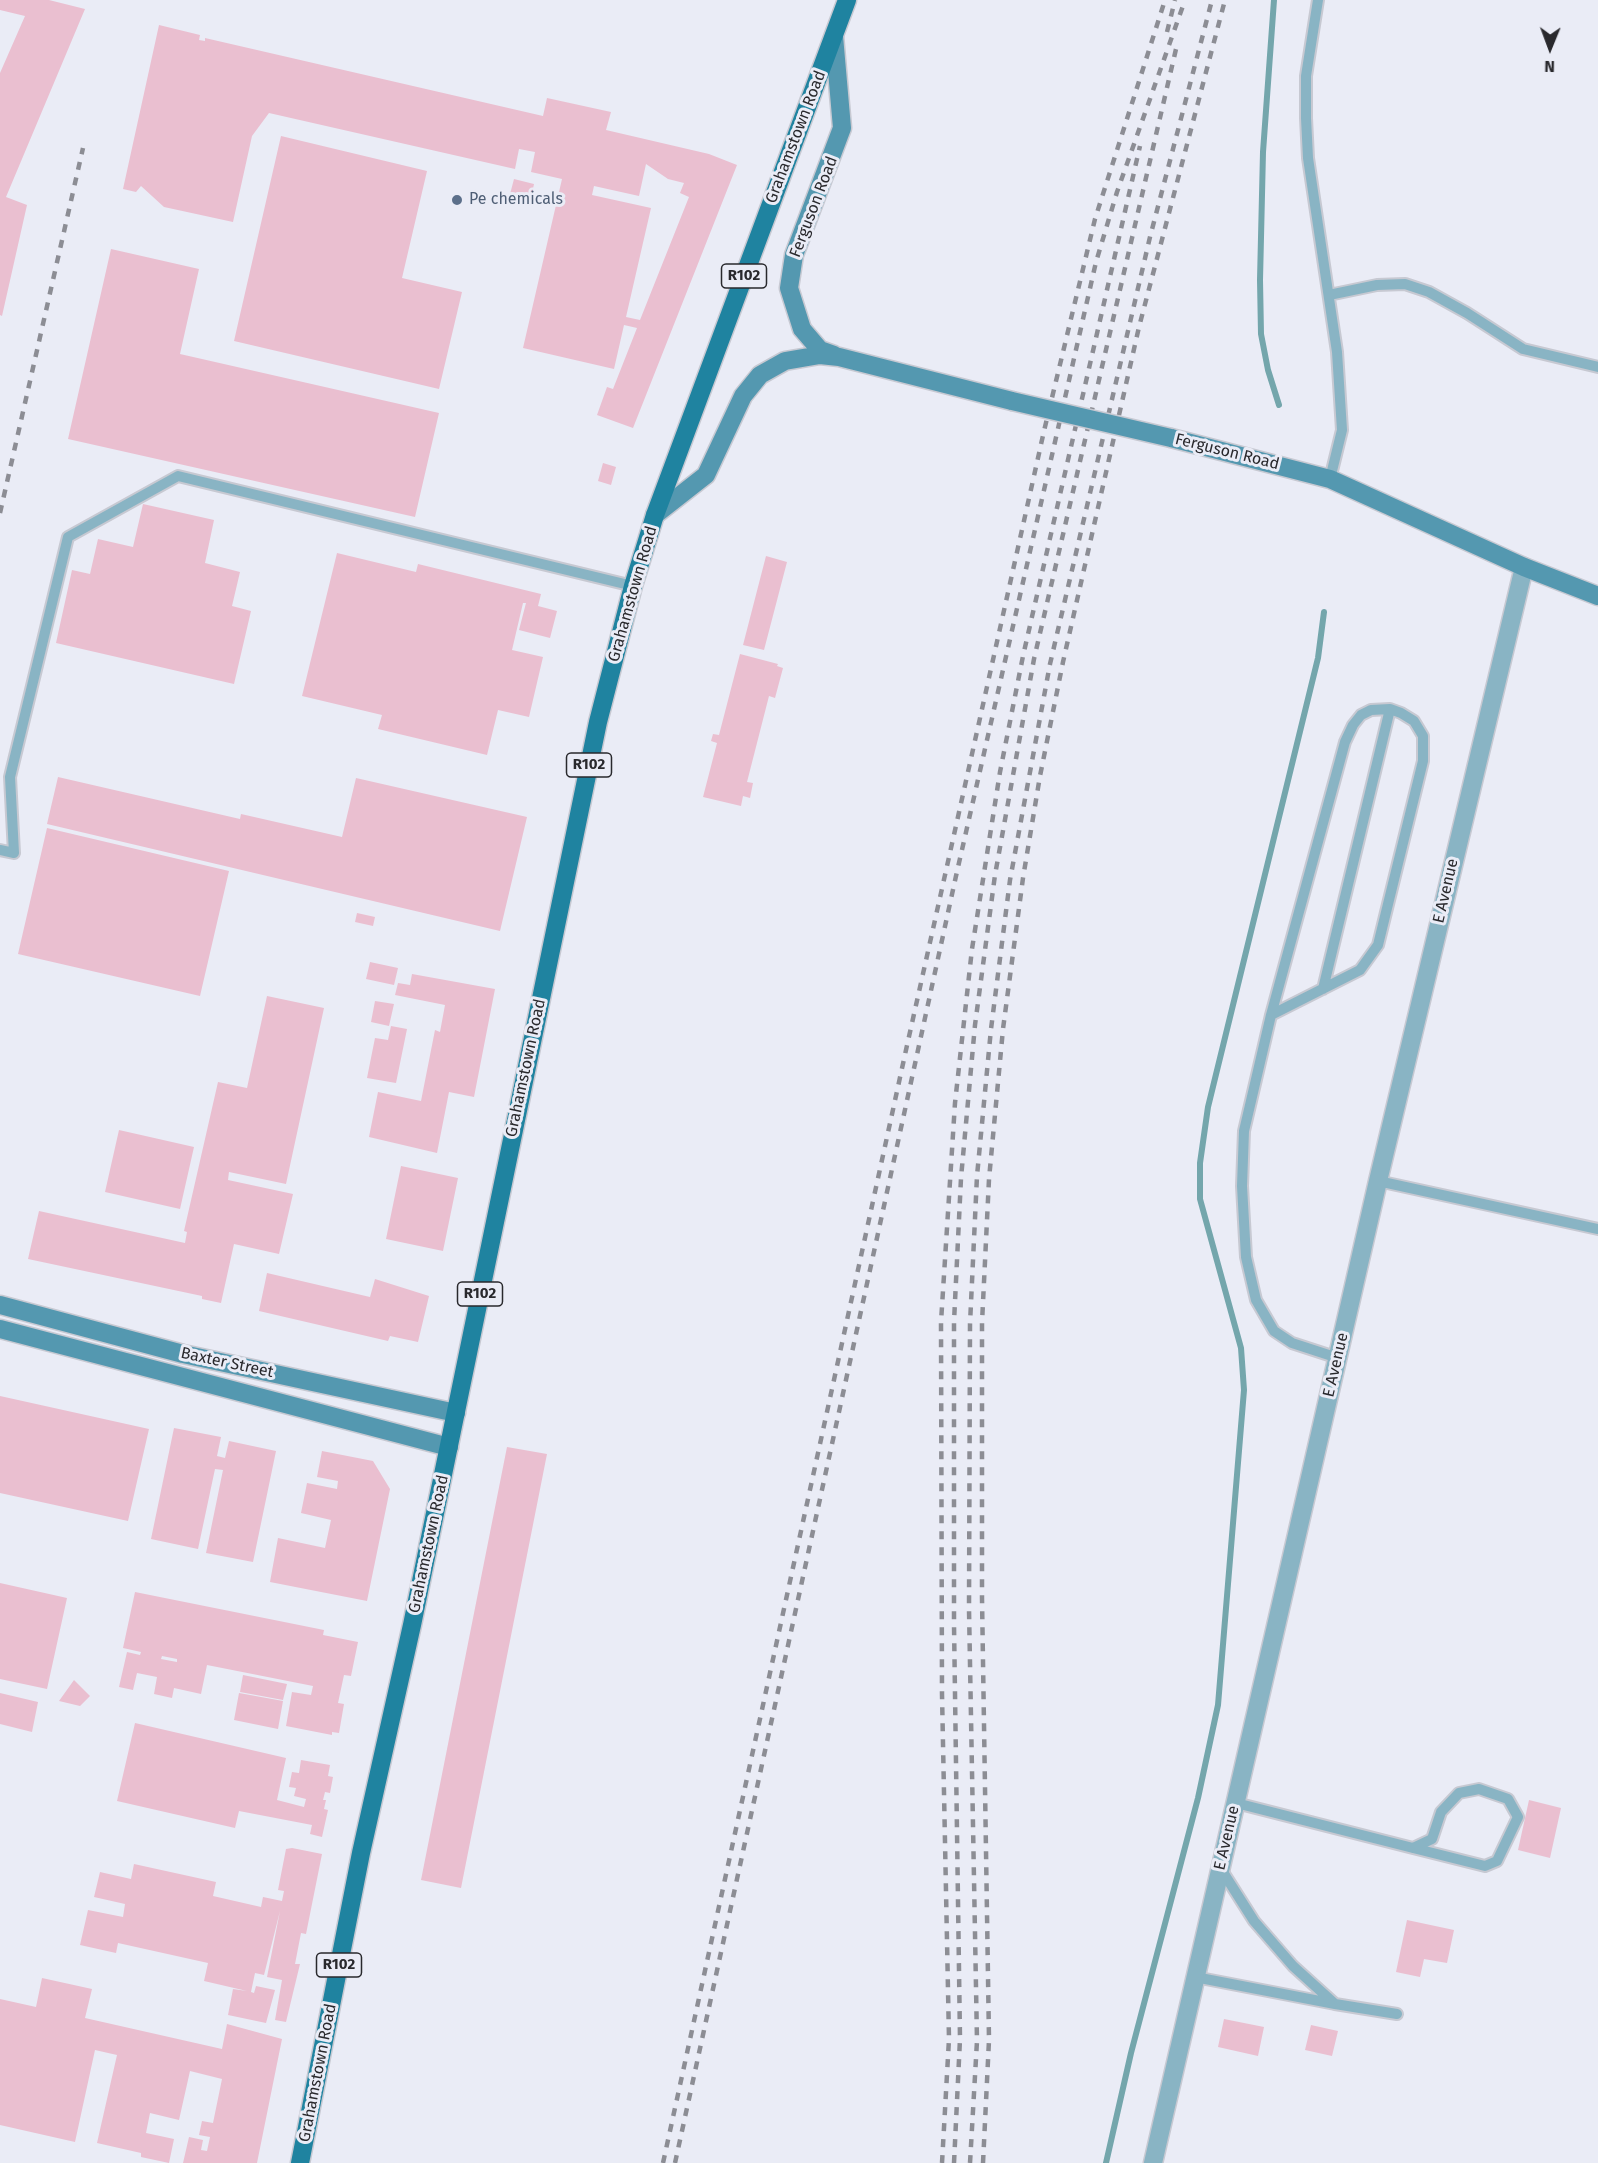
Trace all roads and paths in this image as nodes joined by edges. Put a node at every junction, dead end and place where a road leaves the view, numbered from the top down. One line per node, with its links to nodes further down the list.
1 (848, 0): 3 (main road, Grahamstown Road / R102)
2 (1318, 0): 4 (lane)
3 (834, 36): 5 (main road, Ferguson Road); 8 (main road, Grahamstown Road / R102)
4 (1329, 296): 6 (lane); 7 (lane)
5 (839, 357): 7 (main road, Ferguson Road, bridge); 8 (main road, Ferguson Road)
6 (1598, 367)
7 (1330, 479): 9 (main road, Ferguson Road)
8 (655, 514): 10 (main road, Grahamstown Road / R102)
9 (1524, 567): 11 (main road, Ferguson Road); 16 (street, E Avenue)
10 (633, 586): 13 (lane); 21 (main road, Grahamstown Road / R102)
11 (1598, 596)
12 (1390, 709): 14 (lane); 14 (lane); 15 (lane)
13 (0, 850)
14 (1323, 989): 15 (lane)
15 (1271, 1015): 20 (lane)
16 (1378, 1181): 17 (lane); 20 (street, E Avenue)
17 (1598, 1229)
18 (0, 1305): 21 (main road, Baxter Street)
19 (0, 1329): 22 (main road, Baxter Street)
20 (1338, 1358): 23 (street, E Avenue)
21 (456, 1413): 22 (main road, Grahamstown Road / R102)
22 (449, 1447): 29 (main road, Grahamstown Road / R102)
23 (1236, 1803): 24 (lane); 25 (street, E Avenue)
24 (1413, 1848): 24 (lane)
25 (1220, 1869): 26 (street, E Avenue); 27 (lane)
26 (1196, 1977): 27 (lane); 30 (street, E Avenue)
27 (1335, 2004): 28 (lane)
28 (1397, 2014)
29 (300, 2163)
30 (1153, 2163)

